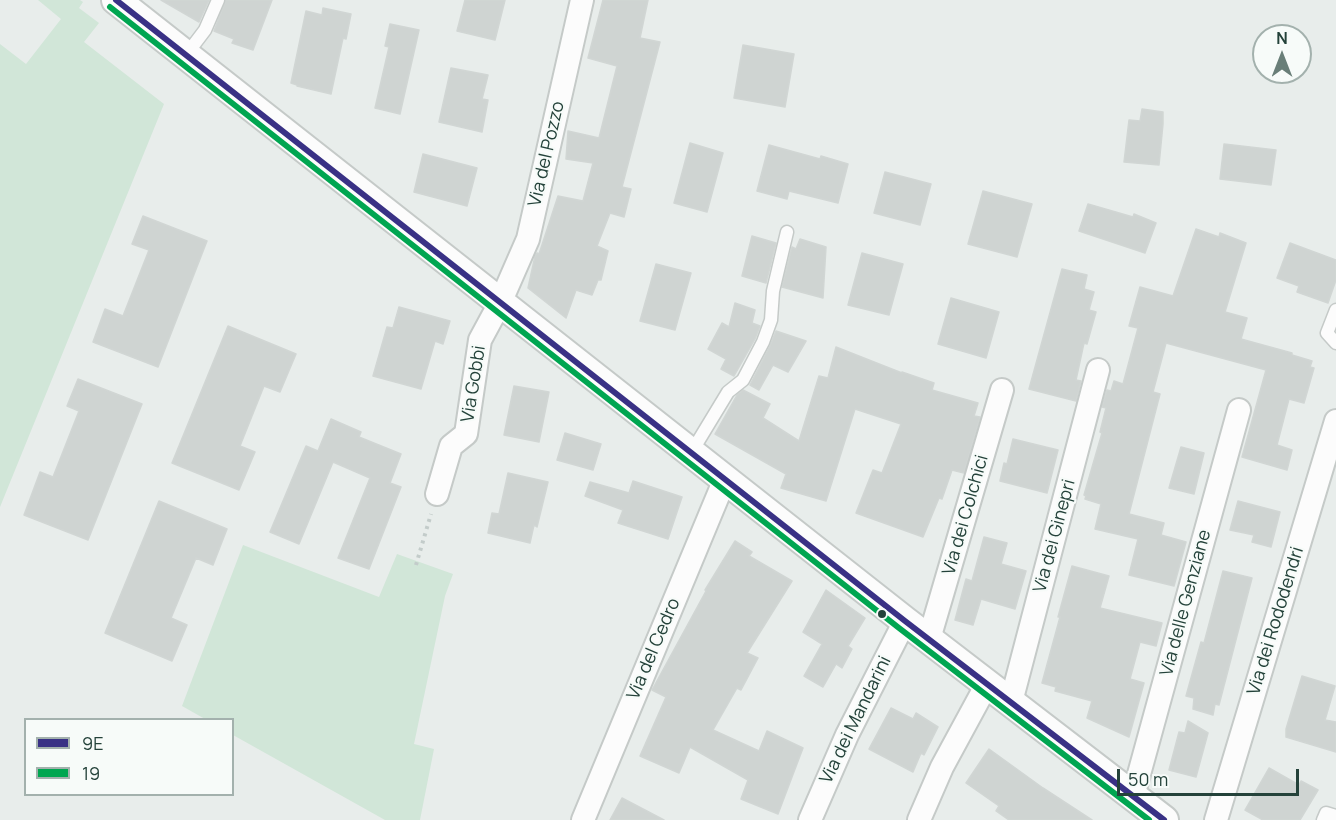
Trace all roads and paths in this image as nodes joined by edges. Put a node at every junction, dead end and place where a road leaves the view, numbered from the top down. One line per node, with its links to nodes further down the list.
1 (116, 0): 4 (street)
2 (218, 0): 4 (lane)
3 (582, 0): 6 (street, Via del Pozzo)
4 (186, 55): 6 (street)
5 (787, 232): 13 (lane)
6 (500, 303): 13 (street); 15 (street, Via Gobbi)
7 (1336, 310): 8 (lane)
8 (1336, 343)
9 (1098, 370): 20 (street, Via dei Ginepri)
10 (1002, 390): 18 (street, Via dei Colchici)
11 (1239, 410): 21 (street, Via delle Genziane)
12 (1336, 421): 26 (street, Via dei Rododendri)
13 (691, 453): 14 (street)
14 (725, 479): 17 (street); 23 (street, Via del Cedro)
15 (437, 494): 16 (path)
16 (416, 565)
17 (905, 621): 18 (street); 24 (street, Via dei Mandarini)
18 (929, 639): 19 (street)
19 (987, 684): 20 (street); 25 (street)
20 (1011, 702): 21 (street)
21 (1150, 812)
22 (1336, 816): 27 (lane)
23 (583, 820)
24 (810, 820)
25 (919, 820)
26 (1216, 820)
27 (1323, 820)

